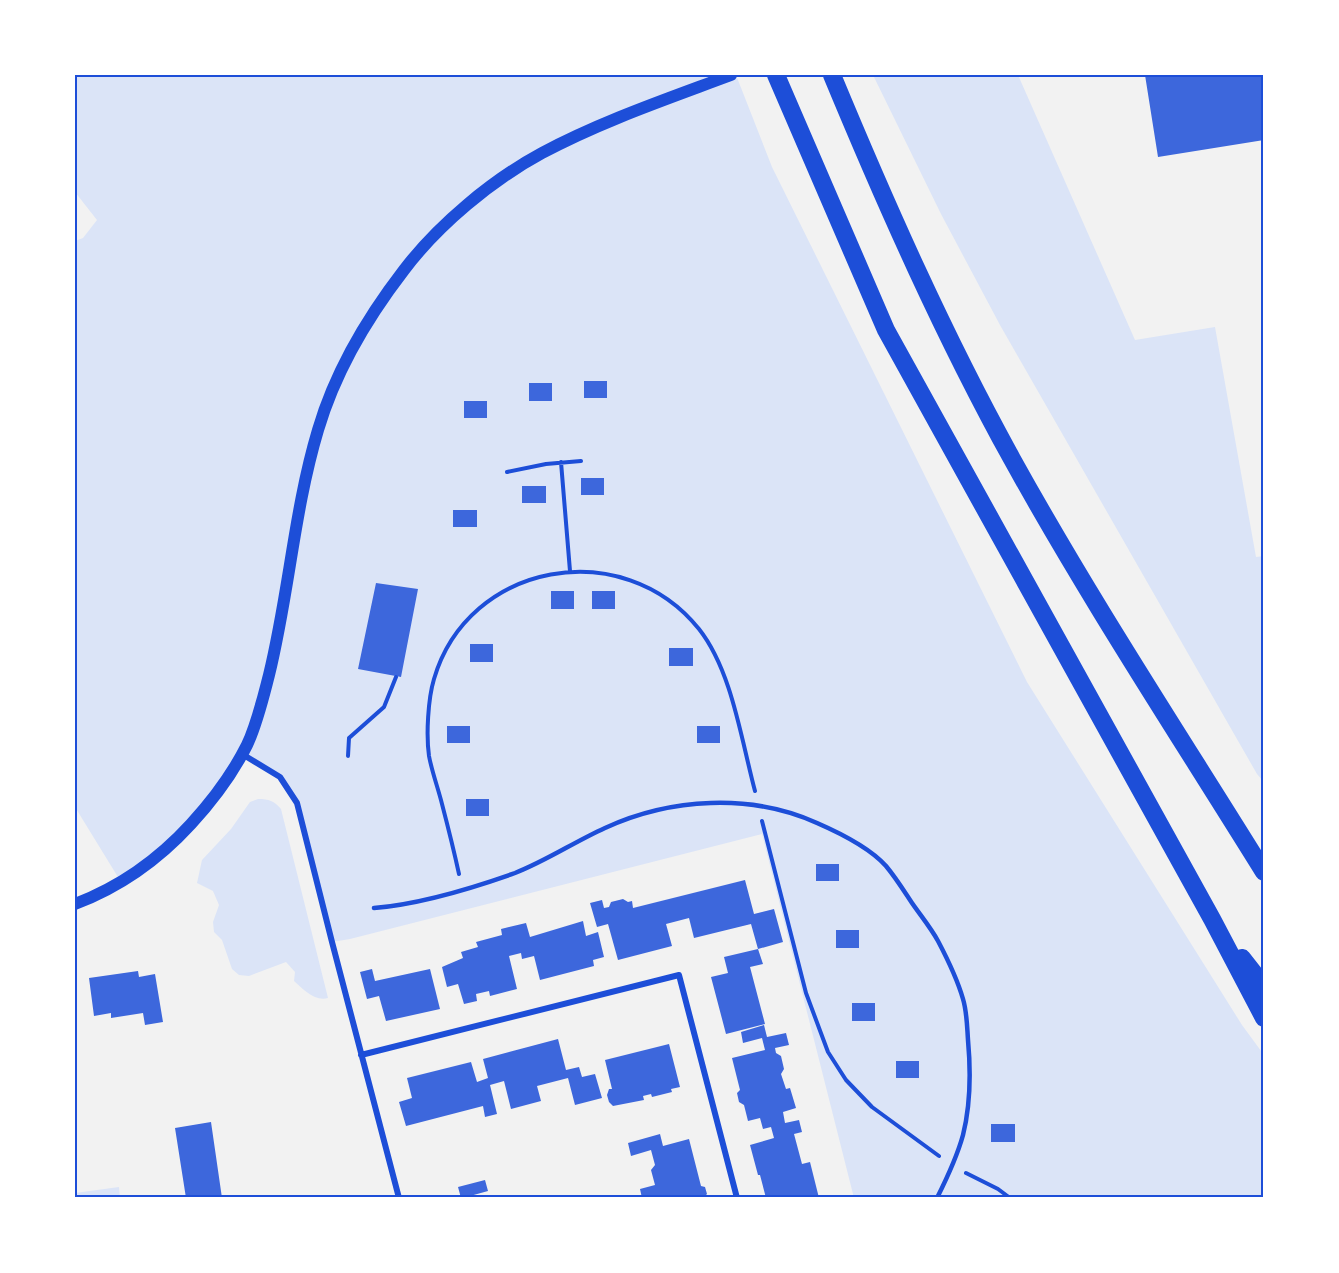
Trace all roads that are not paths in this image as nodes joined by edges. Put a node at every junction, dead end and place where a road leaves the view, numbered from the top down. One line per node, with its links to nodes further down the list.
1 (731, 75): 4 (main road)
2 (777, 75): 8 (highway)
3 (832, 75): 5 (highway)
4 (242, 754): 6 (main road); 11 (street)
5 (1264, 872)
6 (75, 904)
7 (374, 908): 14 (lane)
8 (1212, 919): 9 (highway); 10 (highway)
9 (1264, 987)
10 (1264, 1018)
11 (361, 1055): 12 (street); 13 (street)
12 (399, 1198)
13 (737, 1198)
14 (937, 1198)

